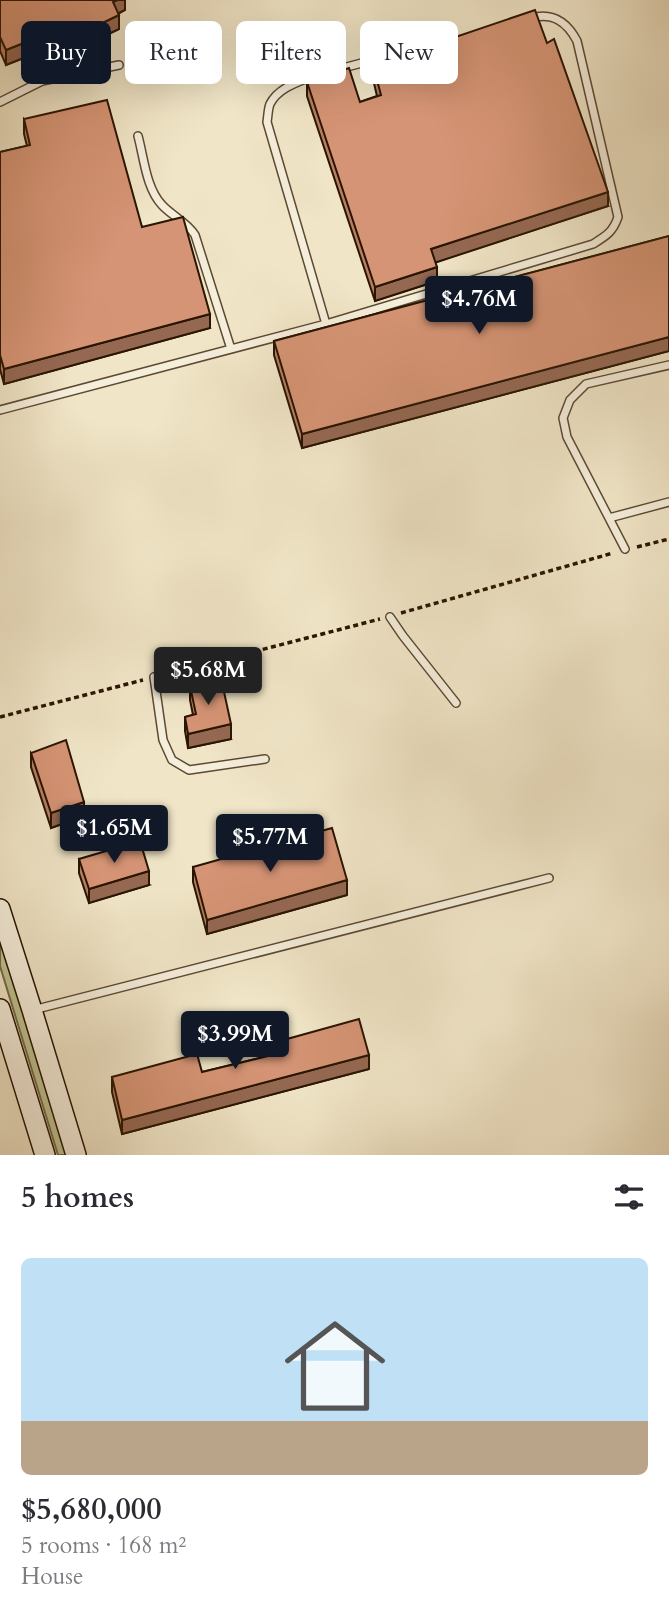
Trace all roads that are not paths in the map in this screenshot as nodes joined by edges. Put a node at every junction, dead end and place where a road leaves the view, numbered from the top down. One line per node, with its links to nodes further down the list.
1 (526, 19): 6 (lane)
2 (459, 37): 6 (lane)
3 (119, 65): 4 (lane)
4 (0, 102)
5 (138, 136): 7 (lane)
6 (326, 324): 7 (lane)
7 (231, 349): 9 (lane)
8 (669, 365): 11 (lane)
9 (0, 410)
10 (669, 502): 11 (lane)
11 (609, 518): 12 (lane)
12 (625, 549)
13 (390, 617): 15 (lane)
14 (155, 677): 16 (lane)
15 (456, 703)
16 (265, 758)
17 (549, 878): 20 (lane)
18 (0, 909): 20 (main road)
19 (0, 1009): 21 (main road)
20 (32, 1010): 22 (main road)
21 (45, 1155)
22 (76, 1155)

